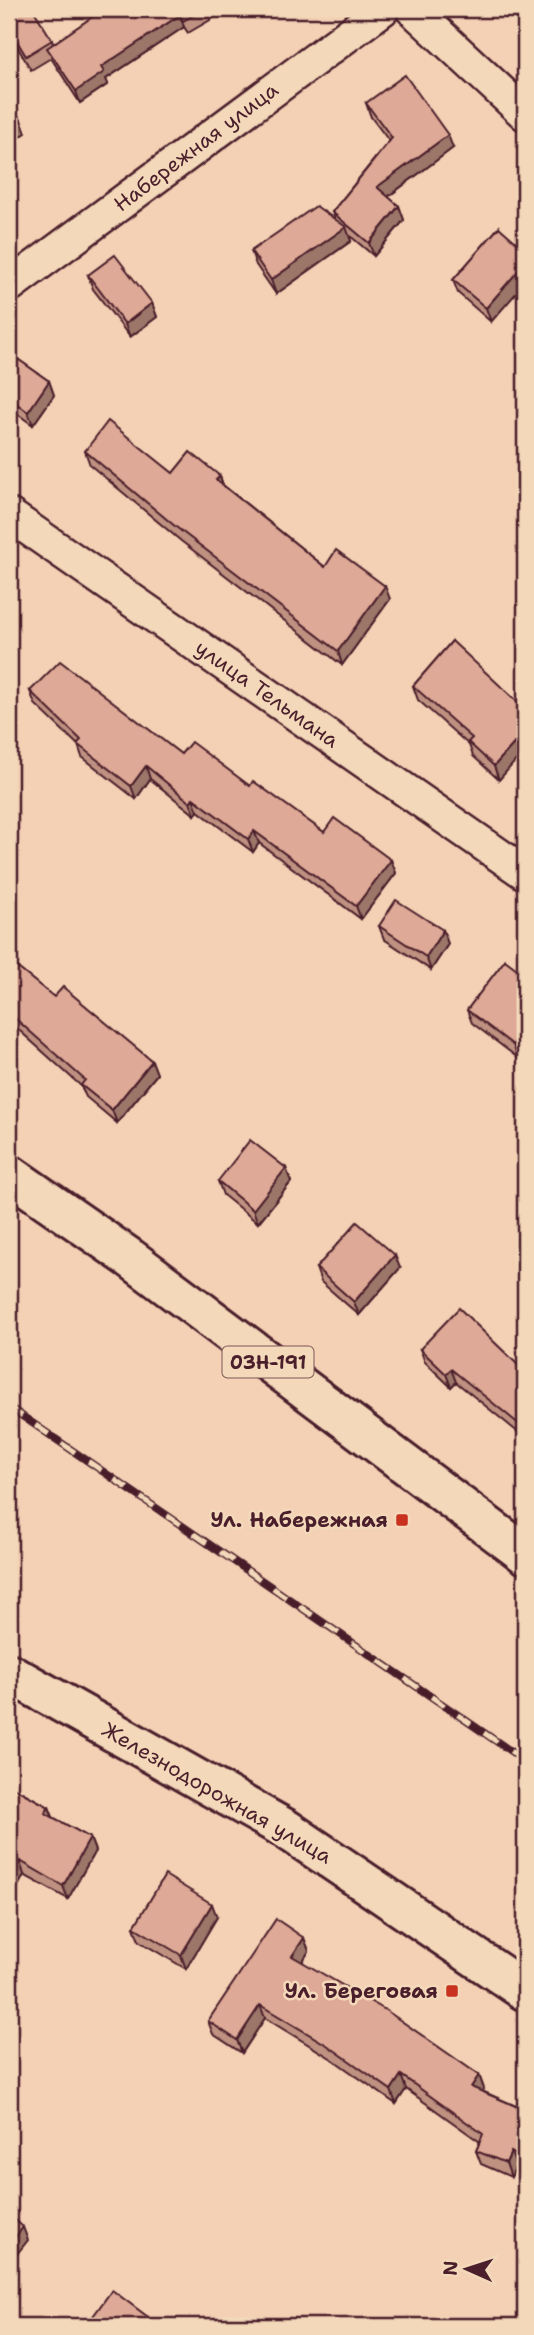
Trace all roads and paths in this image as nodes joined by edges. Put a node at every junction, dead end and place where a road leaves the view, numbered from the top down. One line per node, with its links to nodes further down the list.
1 (383, 9): 4 (street, Набережная улица)
2 (412, 9): 3 (street)
3 (525, 114)
4 (9, 286)
5 (9, 515): 6 (street, улица Тельмана)
6 (525, 873)
7 (9, 1174): 8 (main road, 03Н-191)
8 (525, 1554)
9 (9, 1673): 10 (main road, Железнодорожная улица)
10 (525, 1991)

